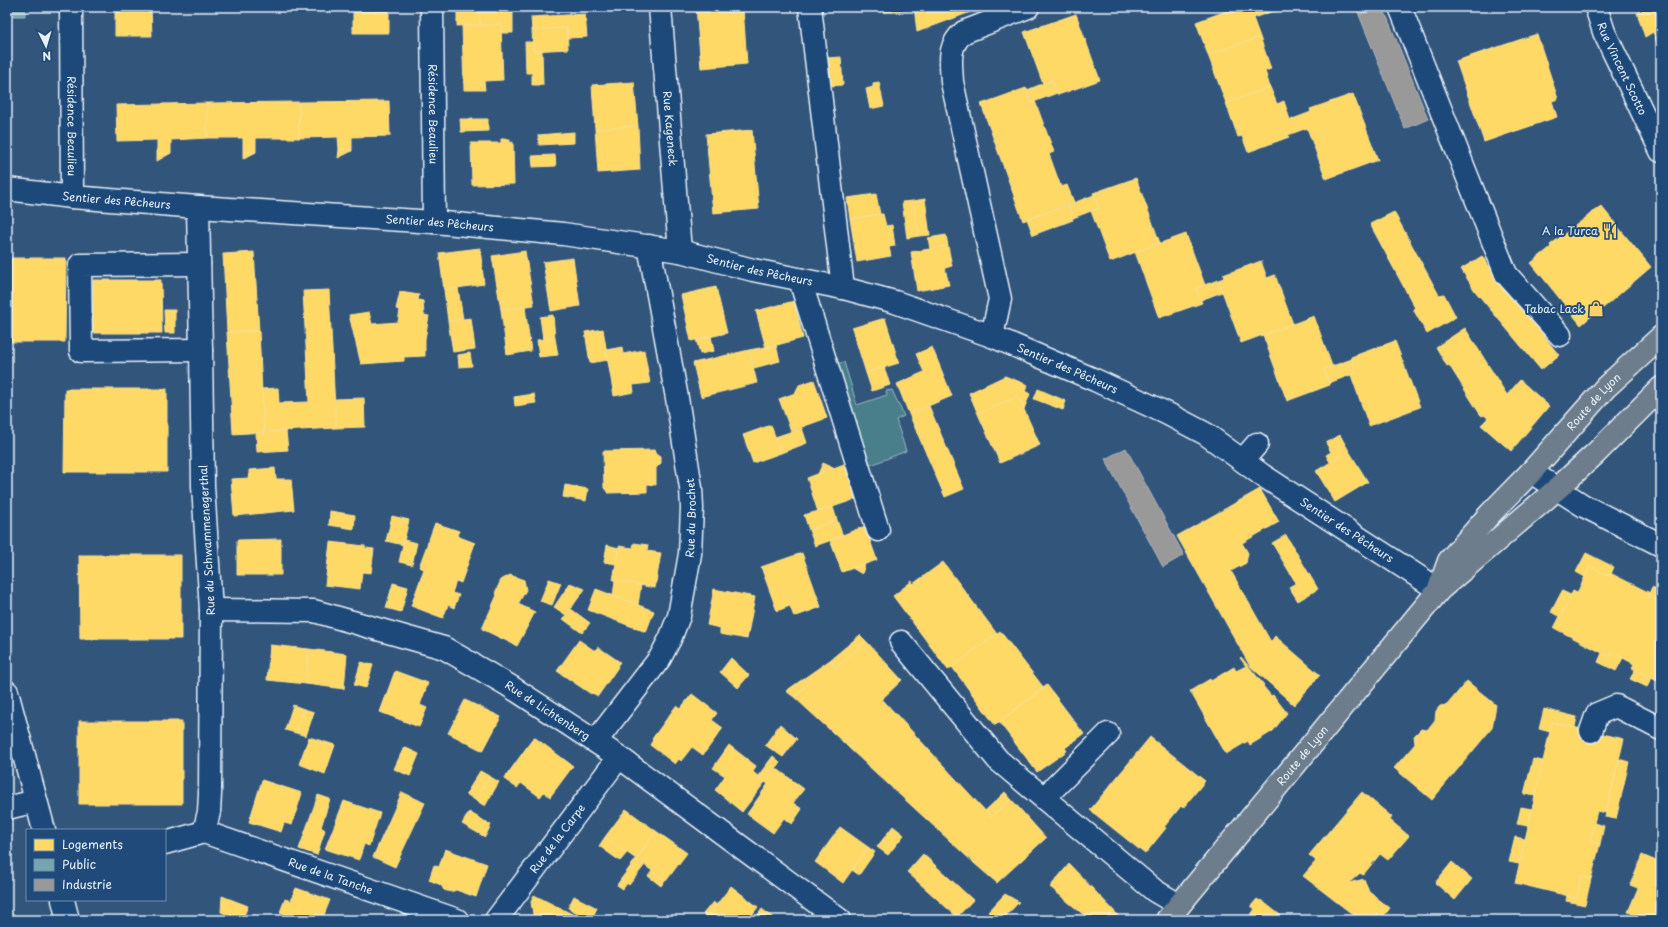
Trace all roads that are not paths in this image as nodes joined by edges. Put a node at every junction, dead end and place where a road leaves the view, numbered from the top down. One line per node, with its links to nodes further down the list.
1 (70, 7): 10 (street, Résidence Beaulieu)
2 (432, 7): 12 (street, Résidence Beaulieu)
3 (660, 7): 14 (street, Rue Kageneck)
4 (810, 7): 17 (street)
5 (1028, 7): 19 (street)
6 (1400, 7): 18 (street)
7 (1596, 7): 8 (street, Rue Vincent Scotto)
8 (1661, 151)
9 (7, 189): 10 (street, Sentier des Pêcheurs)
10 (72, 197): 11 (street, Sentier des Pêcheurs)
11 (198, 207): 12 (street, Sentier des Pêcheurs); 15 (street, Rue du Schwammenegerthal)
12 (434, 222): 13 (street, Sentier des Pêcheurs)
13 (649, 246): 14 (street, Sentier des Pêcheurs); 36 (street, Rue du Brochet)
14 (680, 251): 16 (street, Sentier des Pêcheurs)
15 (199, 264): 21 (street, Rue du Schwammenegerthal); 21 (street)
16 (800, 280): 17 (street, Sentier des Pêcheurs); 27 (street)
17 (843, 288): 19 (street, Sentier des Pêcheurs)
18 (1560, 335)
19 (992, 336): 24 (street, Sentier des Pêcheurs)
20 (1661, 337): 25 (main road, Route de Lyon)
21 (202, 350): 30 (street, Rue du Schwammenegerthal)
22 (1661, 388): 26 (main road, Route de Lyon)
23 (1257, 444): 24 (street)
24 (1243, 460): 29 (street, Sentier des Pêcheurs)
25 (1532, 472): 26 (street); 29 (main road, Route de Lyon)
26 (1558, 488): 28 (street); 29 (main road, Route de Lyon)
27 (878, 530)
28 (1661, 545)
29 (1439, 590): 45 (main road, Route de Lyon)
30 (211, 610): 36 (street, Rue de Lichtenberg); 42 (street, Rue du Schwammenegerthal)
31 (901, 642): 38 (street)
32 (7, 692): 39 (street)
33 (1661, 729): 34 (street)
34 (1591, 731)
35 (1108, 734): 38 (street)
36 (596, 741): 37 (street, Rue de Lichtenberg)
37 (619, 756): 48 (street, Rue de la Carpe); 49 (street, Rue de Lichtenberg)
38 (1044, 798): 45 (street)
39 (36, 801): 40 (street); 41 (street)
40 (7, 808)
41 (44, 829)
42 (204, 832): 43 (street); 47 (street, Rue de la Tanche)
43 (166, 843)
44 (63, 901): 46 (street)
45 (1173, 913)
46 (68, 920)
47 (457, 920)
48 (496, 920)
49 (840, 920)

